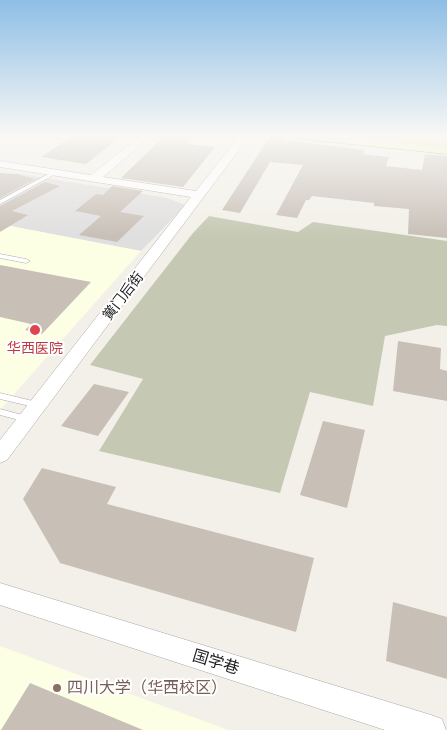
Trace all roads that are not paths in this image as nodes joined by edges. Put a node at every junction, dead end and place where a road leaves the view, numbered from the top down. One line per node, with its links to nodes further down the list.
1 (35, 169): 4 (street)
2 (105, 169): 5 (street)
3 (220, 169): 6 (street, 黉门后街)
4 (56, 172): 5 (street); 7 (lane)
5 (94, 178): 6 (street)
6 (200, 196): 11 (street, 黉门后街)
7 (0, 202)
8 (0, 256): 9 (lane)
9 (26, 260)
10 (0, 396): 11 (lane)
11 (38, 405): 13 (street, 黉门后街)
12 (0, 412): 13 (lane)
13 (27, 419): 14 (street, 黉门后街)
14 (0, 456)
15 (0, 594): 16 (street, 国学巷)
16 (431, 730)

